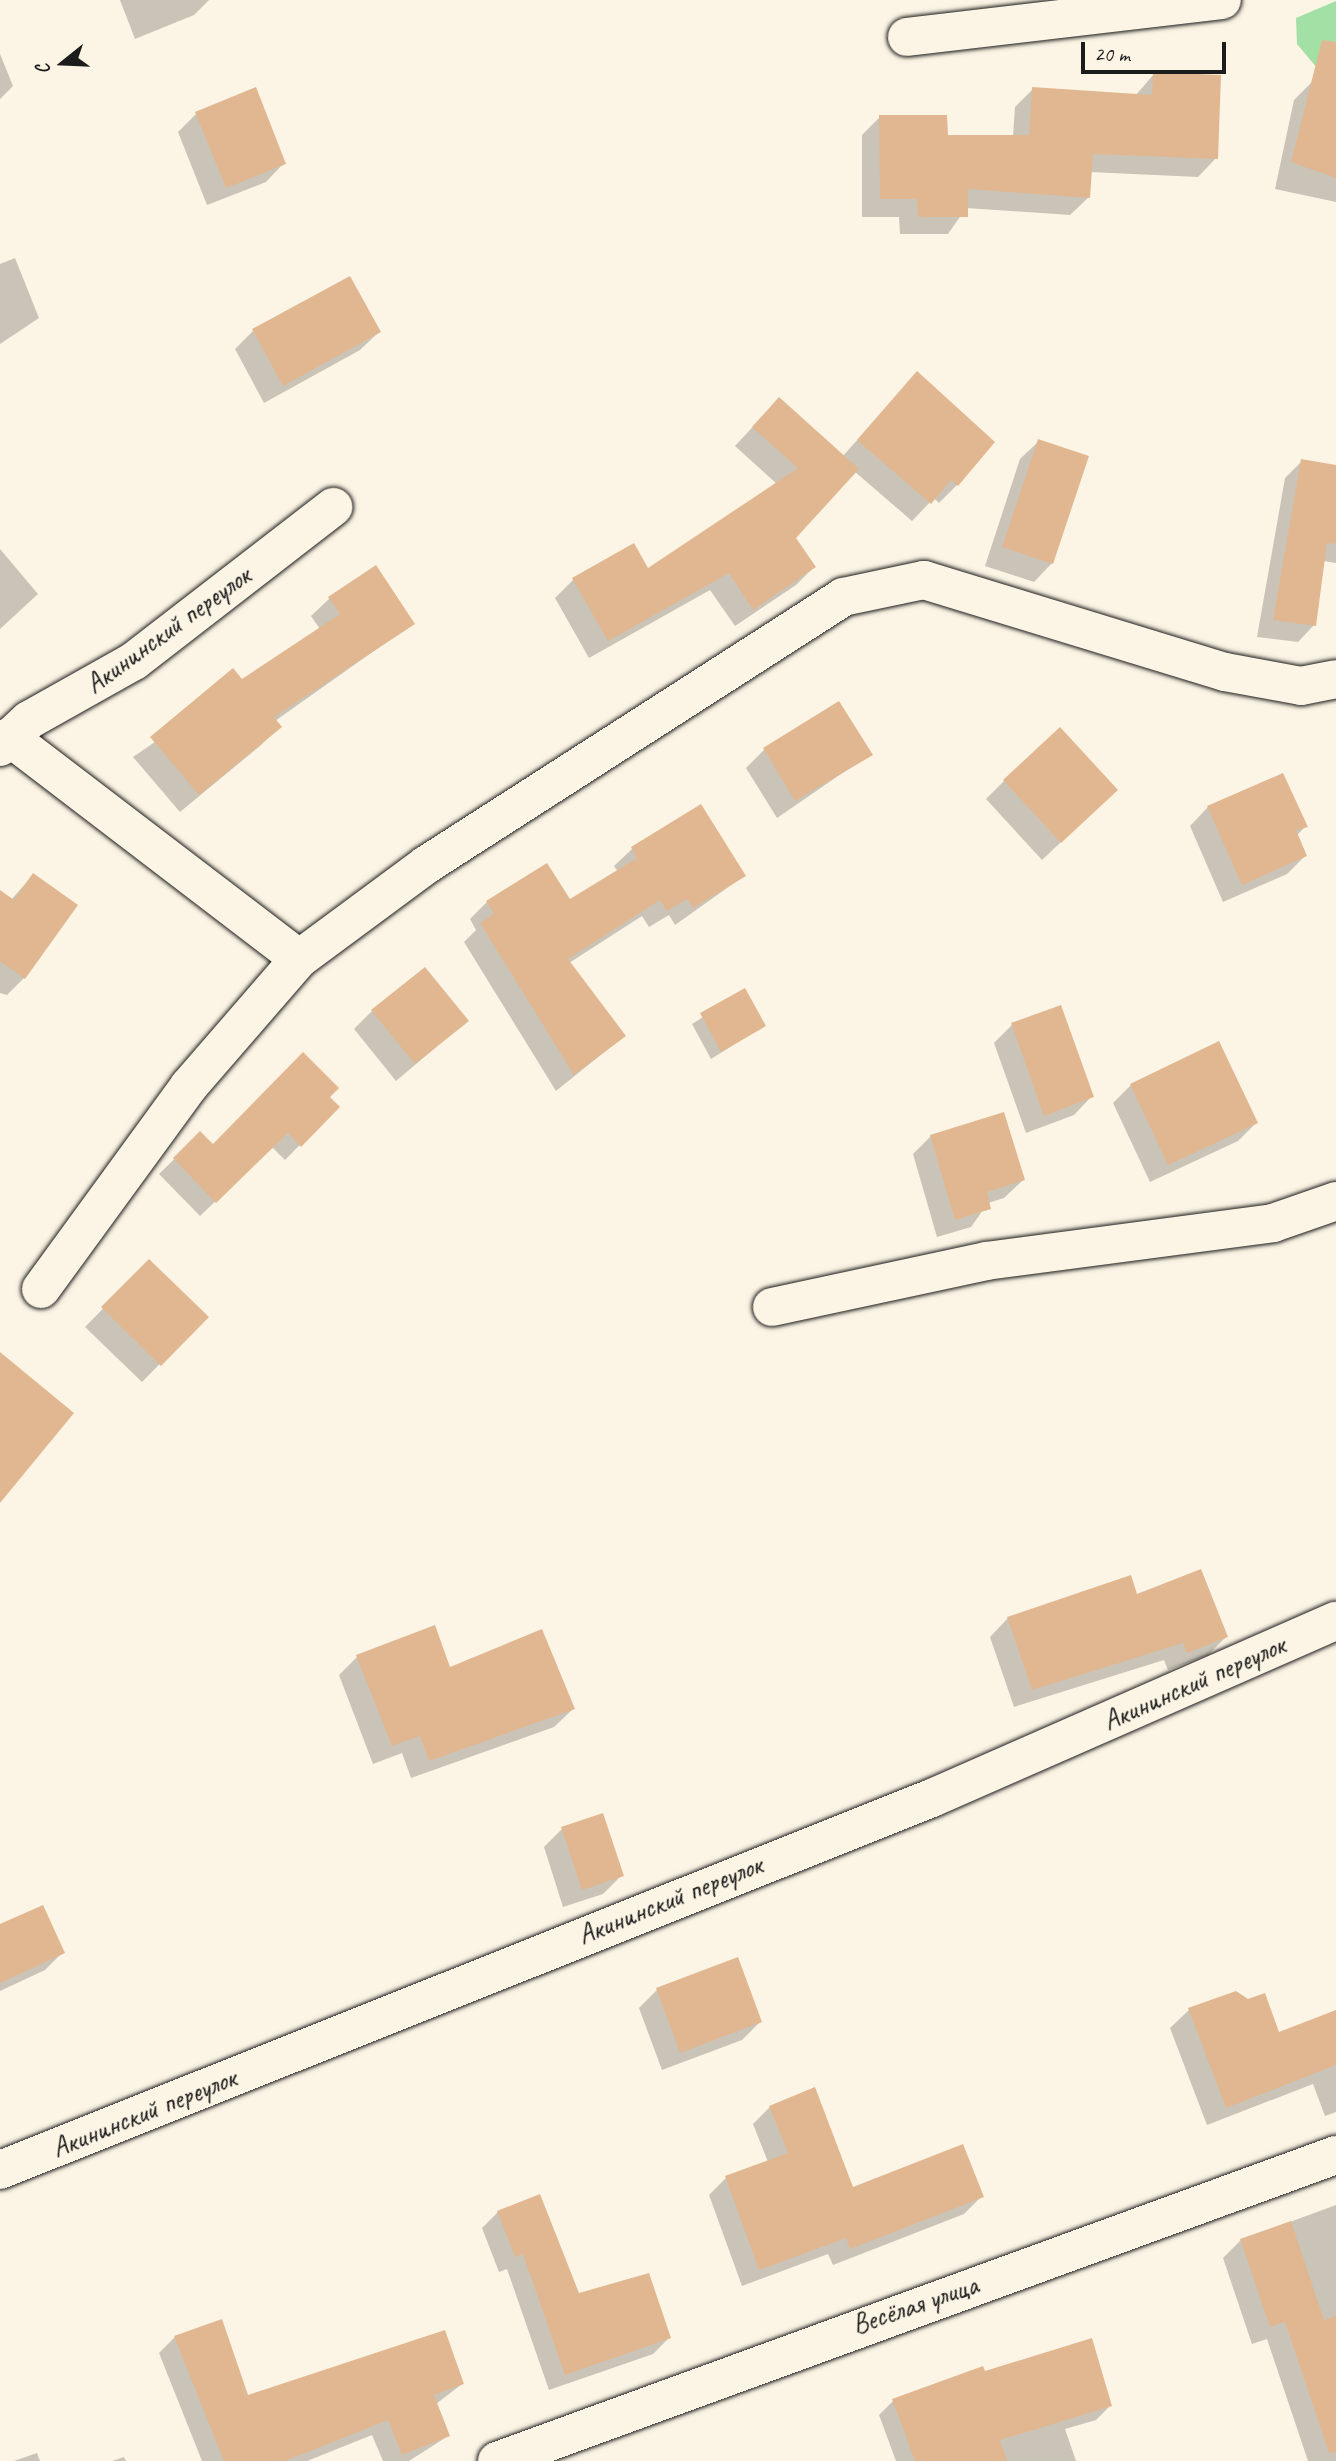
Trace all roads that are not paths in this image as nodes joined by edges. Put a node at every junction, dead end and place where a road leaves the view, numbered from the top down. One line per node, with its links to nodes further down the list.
1 (1222, 0): 2 (street)
2 (907, 37)
3 (333, 507): 5 (street, Акининский переулок)
4 (1332, 688): 6 (street)
5 (4, 742): 6 (street)
6 (299, 959): 8 (street)
7 (1336, 1201): 9 (street)
8 (41, 1289)
9 (772, 1307)
10 (1336, 1621): 12 (street, Акининский переулок)
11 (1336, 2155): 13 (street, Весёлая улица)
12 (0, 2170)
13 (496, 2461)

